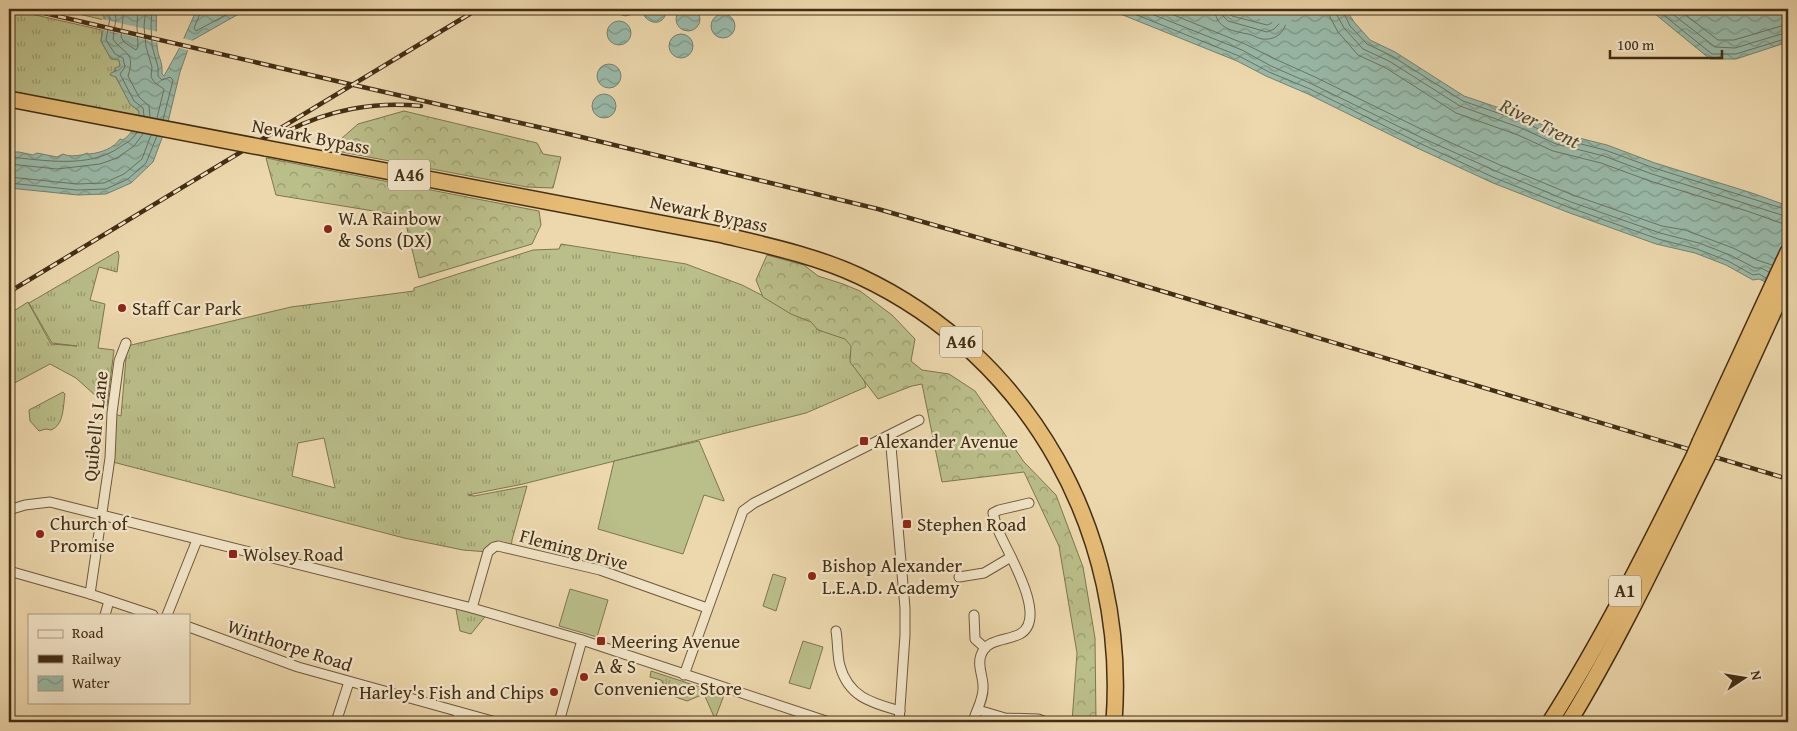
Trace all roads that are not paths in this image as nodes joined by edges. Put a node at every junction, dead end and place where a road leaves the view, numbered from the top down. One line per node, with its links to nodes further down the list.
1 (9, 99): 41 (highway, Newark Bypass / A46, bridge)
2 (1788, 252): 5 (highway, A1)
3 (1788, 280): 5 (highway, A1)
4 (126, 343): 11 (street, Quibell's Lane)
5 (1751, 347): 8 (highway, A1)
6 (919, 420): 7 (street)
7 (890, 434): 19 (street); 31 (street)
8 (1703, 451): 42 (highway, A1); 43 (highway, A1)
9 (1029, 503): 13 (street)
10 (9, 510): 11 (street)
11 (101, 514): 12 (street); 16 (street, Quibell's Lane)
12 (197, 540): 18 (street); 22 (street)
13 (1011, 557): 15 (street); 27 (street)
14 (9, 571): 16 (street)
15 (958, 577)
16 (90, 594): 17 (street)
17 (109, 600): 20 (street); 21 (street)
18 (472, 608): 19 (street, Fleming Drive); 26 (street)
19 (707, 608): 28 (street)
20 (105, 614)
21 (150, 614)
22 (167, 614)
23 (974, 615): 27 (street)
24 (190, 627): 29 (street, Winthorpe Road)
25 (836, 631): 31 (street)
26 (582, 640): 28 (street); 36 (street)
27 (985, 648): 30 (street)
28 (684, 675): 37 (street)
29 (349, 682): 32 (street, Winthorpe Road); 33 (street)
30 (978, 710): 39 (street); 40 (street)
31 (900, 711): 38 (street)
32 (458, 712): 34 (street); 35 (street, Winthorpe Road)
33 (336, 722)
34 (459, 722)
35 (496, 722)
36 (559, 722)
37 (829, 722)
38 (899, 722)
39 (973, 722)
40 (1046, 722)
41 (1114, 722)
42 (1550, 722)
43 (1568, 722)

